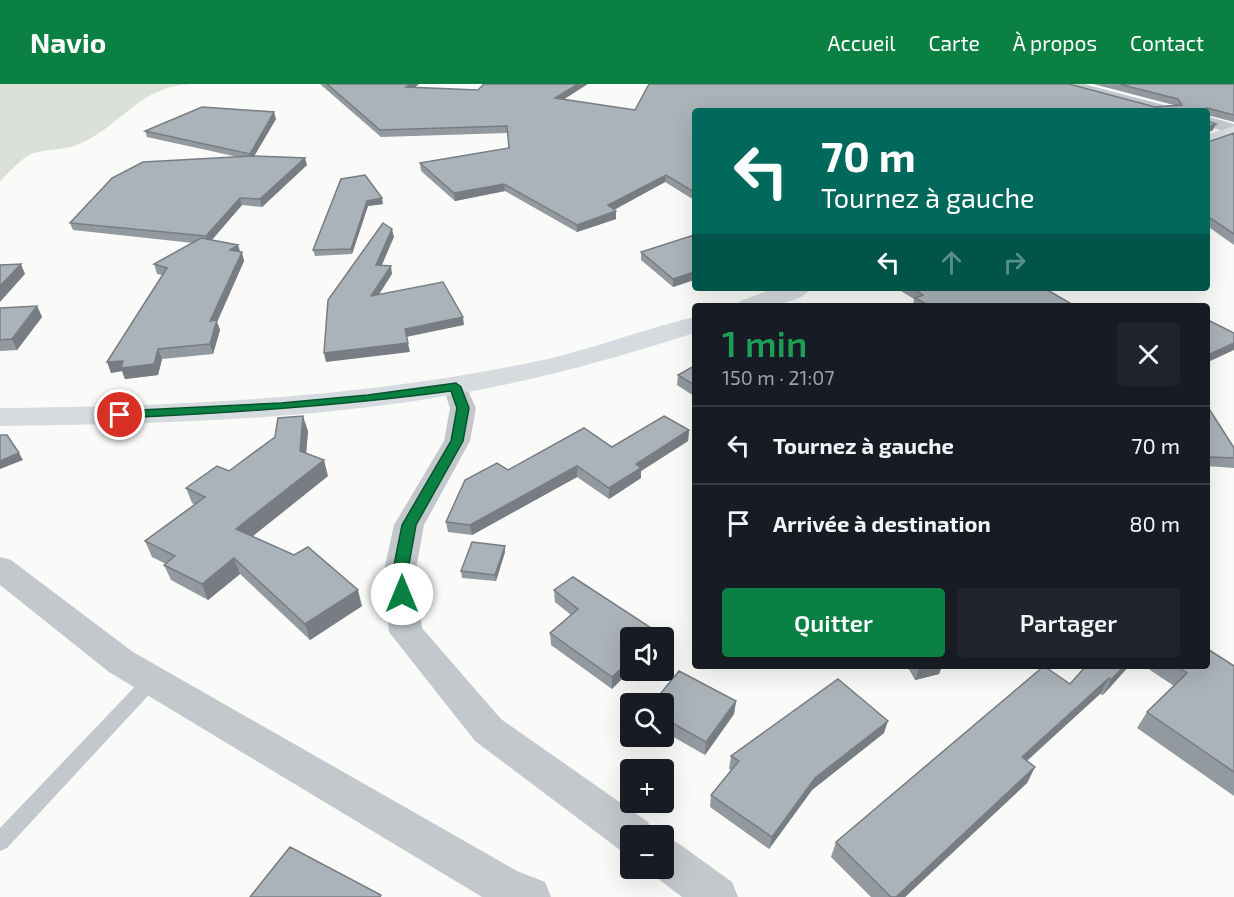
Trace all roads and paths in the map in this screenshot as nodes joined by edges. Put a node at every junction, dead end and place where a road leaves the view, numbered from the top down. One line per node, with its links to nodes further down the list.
1 (1068, 84): 2 (street)
2 (1159, 108)
3 (1210, 122): 4 (street)
4 (1234, 130): 5 (highway)
5 (1210, 139)
6 (791, 291): 7 (highway)
7 (757, 303)
8 (692, 326): 9 (highway)
9 (456, 387): 10 (highway); 13 (street)
10 (0, 417)
11 (0, 568): 12 (street)
12 (152, 680): 14 (lane); 16 (street)
13 (620, 826)
14 (0, 843)
15 (674, 865): 17 (street)
16 (530, 897)
17 (717, 897)

